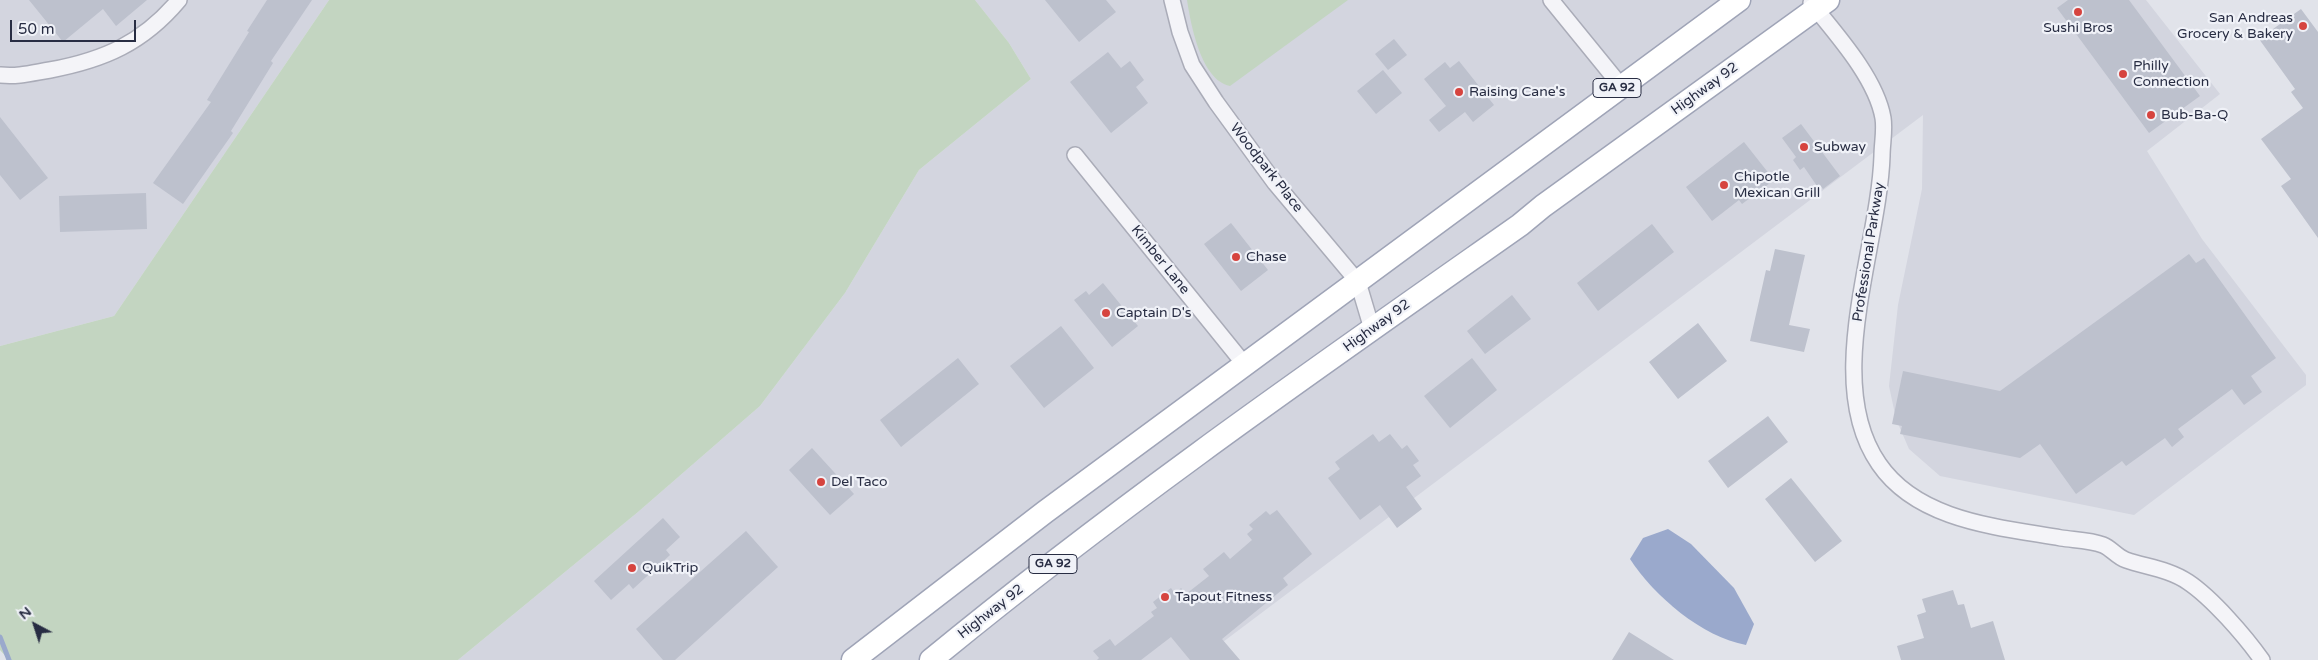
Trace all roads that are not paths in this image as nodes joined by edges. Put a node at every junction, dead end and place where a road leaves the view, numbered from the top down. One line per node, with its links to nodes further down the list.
1 (179, 0): 6 (street)
2 (1172, 0): 9 (street, Woodpark Place)
3 (1551, 0): 7 (street)
4 (1739, 0): 7 (main road, GA 92)
5 (1818, 3): 10 (main road, Highway 92 / GA 92); 14 (street, Professional Parkway)
6 (0, 75)
7 (1620, 86): 9 (main road, GA 92)
8 (1075, 155): 11 (street, Kimber Lane)
9 (1358, 282): 10 (street, Woodpark Place); 11 (main road, GA 92)
10 (1372, 329): 13 (main road, Highway 92 / GA 92)
11 (1245, 365): 12 (main road, GA 92)
12 (854, 660)
13 (931, 660)
14 (2262, 660)

